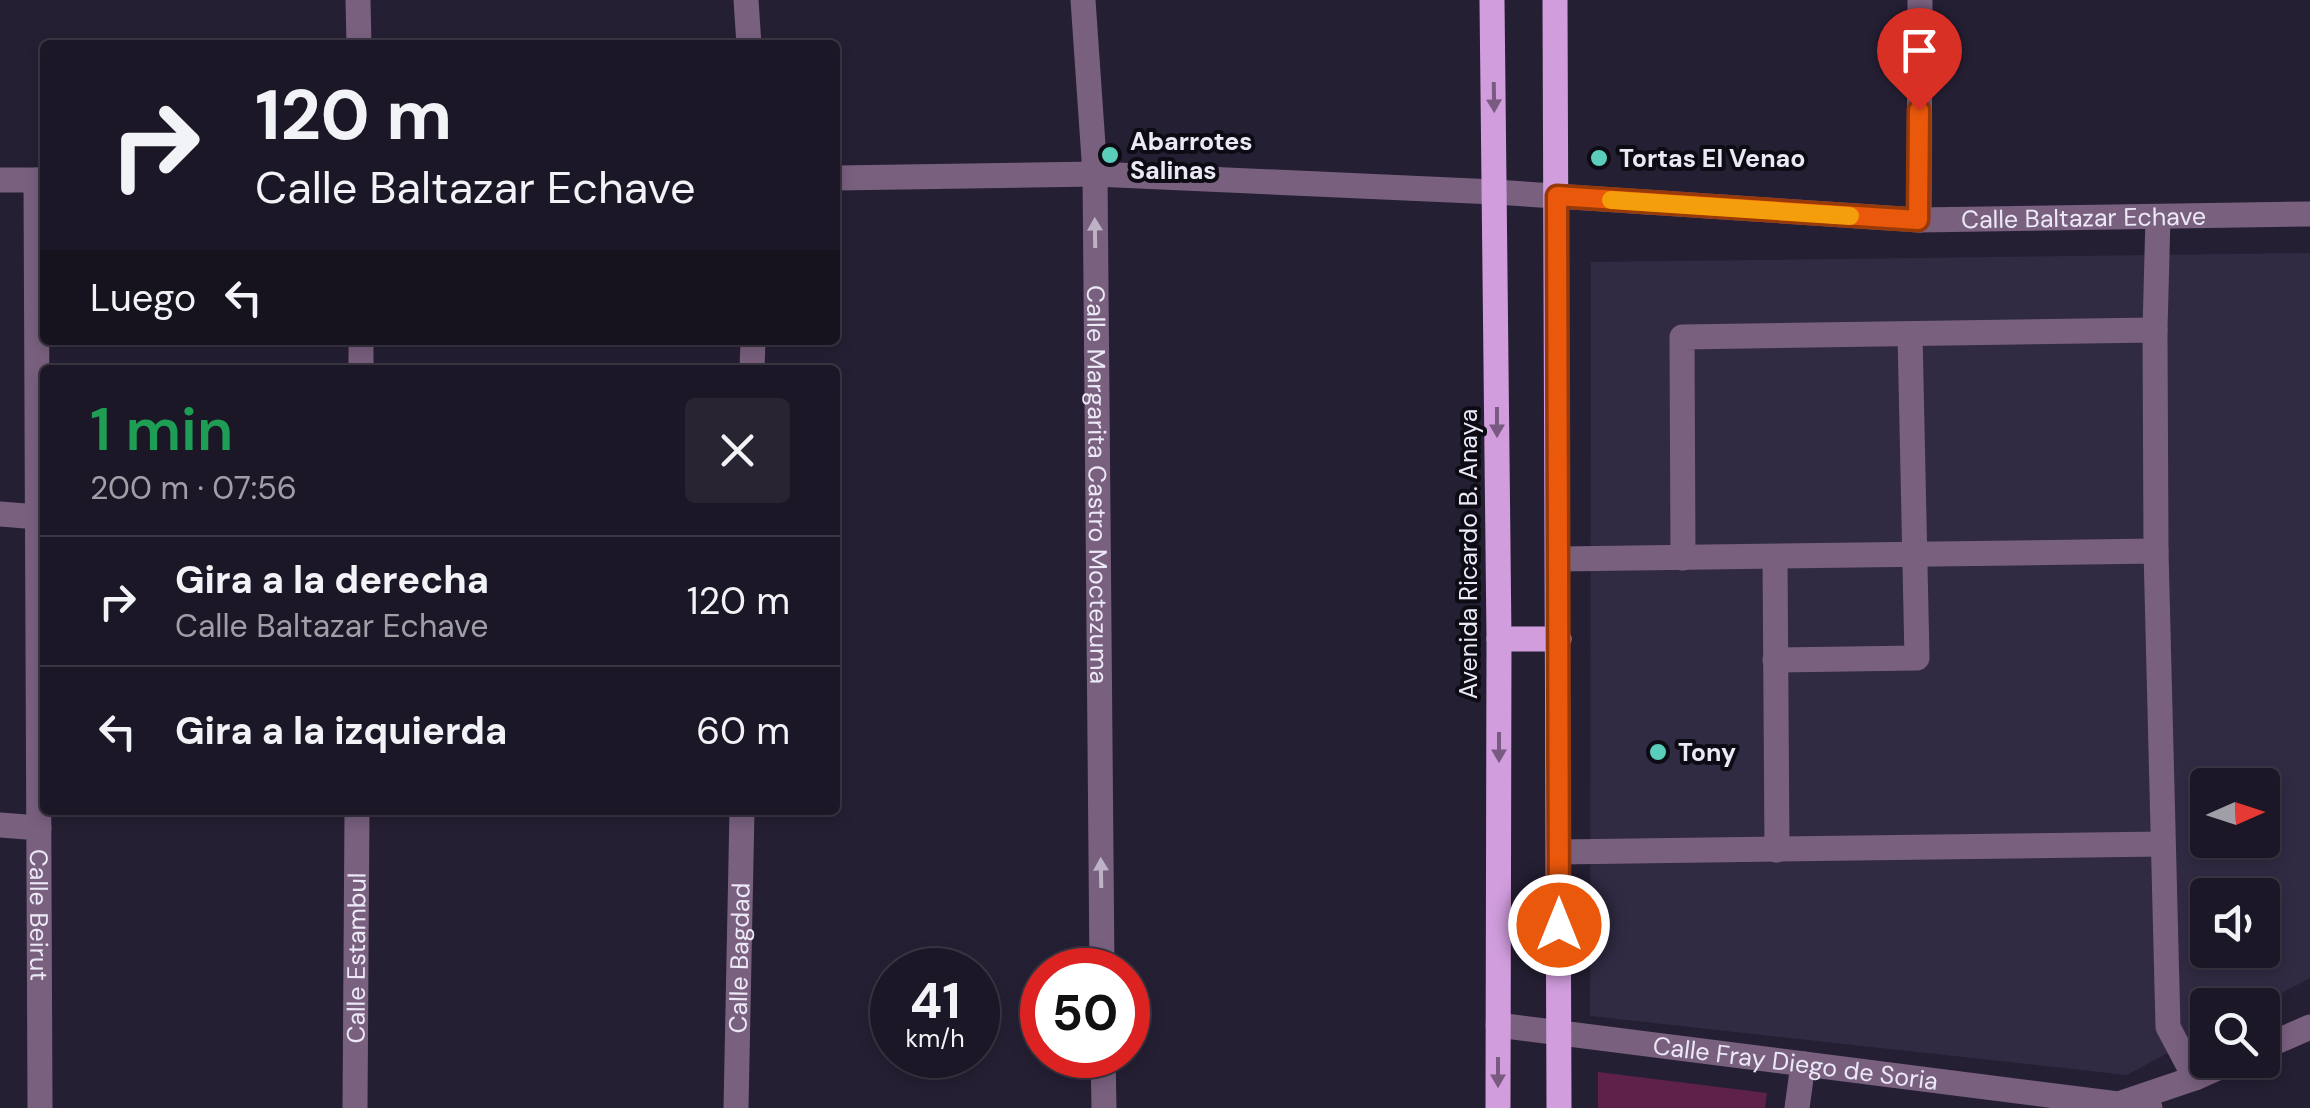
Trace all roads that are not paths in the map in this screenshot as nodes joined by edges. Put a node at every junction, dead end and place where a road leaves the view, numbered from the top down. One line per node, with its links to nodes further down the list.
1 (358, 0): 7 (street)
2 (746, 0): 8 (street)
3 (1083, 0): 9 (street, Calle Margarita Castro Moctezuma)
4 (1492, 0): 13 (main road, Avenida Ricardo B. Anaya, one-way to 13)
5 (1555, 0): 14 (main road)
6 (1920, 0): 17 (street)
7 (359, 40)
8 (749, 40)
9 (1094, 174): 10 (street, Calle Baltazar Echave); 13 (street, Calle Baltazar Echave); 38 (street, Calle Margarita Castro Moctezuma, one-way to 9)
10 (840, 178)
11 (0, 180): 12 (street)
12 (40, 180)
13 (1496, 192): 14 (street, Calle Baltazar Echave); 28 (main road, Avenida Ricardo B. Anaya, one-way to 28)
14 (1557, 196): 17 (street, Calle Baltazar Echave); 27 (main road)
15 (2310, 214): 16 (street, Calle Baltazar Echave)
16 (2158, 216): 17 (street, Calle Baltazar Echave); 19 (street)
17 (1918, 220)
18 (40, 292): 22 (street, Calle Beirut)
19 (2155, 330): 20 (street); 23 (street)
20 (1910, 334): 24 (street); 26 (street)
21 (0, 514): 22 (street)
22 (38, 517): 34 (street, Calle Beirut)
23 (2156, 551): 24 (street); 35 (street)
24 (1914, 554): 25 (street); 30 (street)
25 (1774, 557): 26 (street); 30 (street)
26 (1683, 558): 27 (street)
27 (1558, 559): 29 (main road)
28 (1499, 639): 29 (main road); 39 (main road, Avenida Ricardo B. Anaya, one-way to 39)
29 (1559, 640): 37 (main road)
30 (1775, 660): 36 (street)
31 (357, 815): 49 (street, Calle Estambul)
32 (742, 815): 50 (street, Calle Bagdad)
33 (0, 825): 34 (street)
34 (39, 828): 48 (street, Calle Beirut)
35 (2164, 844): 36 (street); 44 (street)
36 (1777, 850): 37 (street)
37 (1559, 852): 41 (main road)
38 (1102, 948)
39 (1498, 1025): 41 (street, Calle Fray Diego de Soria); 52 (main road, Avenida Ricardo B. Anaya, one-way to 52)
40 (2310, 1026): 42 (street)
41 (1560, 1034): 43 (street, Calle Fray Diego de Soria); 53 (main road)
42 (2280, 1040)
43 (1803, 1064): 47 (street, Calle Fray Diego de Soria); 54 (street)
44 (2190, 1069)
45 (1103, 1078): 51 (street)
46 (2195, 1078): 47 (street)
47 (2118, 1106): 55 (street, Calle Fray Diego de Soria)
48 (40, 1108)
49 (354, 1108)
50 (736, 1108)
51 (1104, 1108)
52 (1498, 1108)
53 (1559, 1108)
54 (1797, 1108)
55 (2150, 1108)

